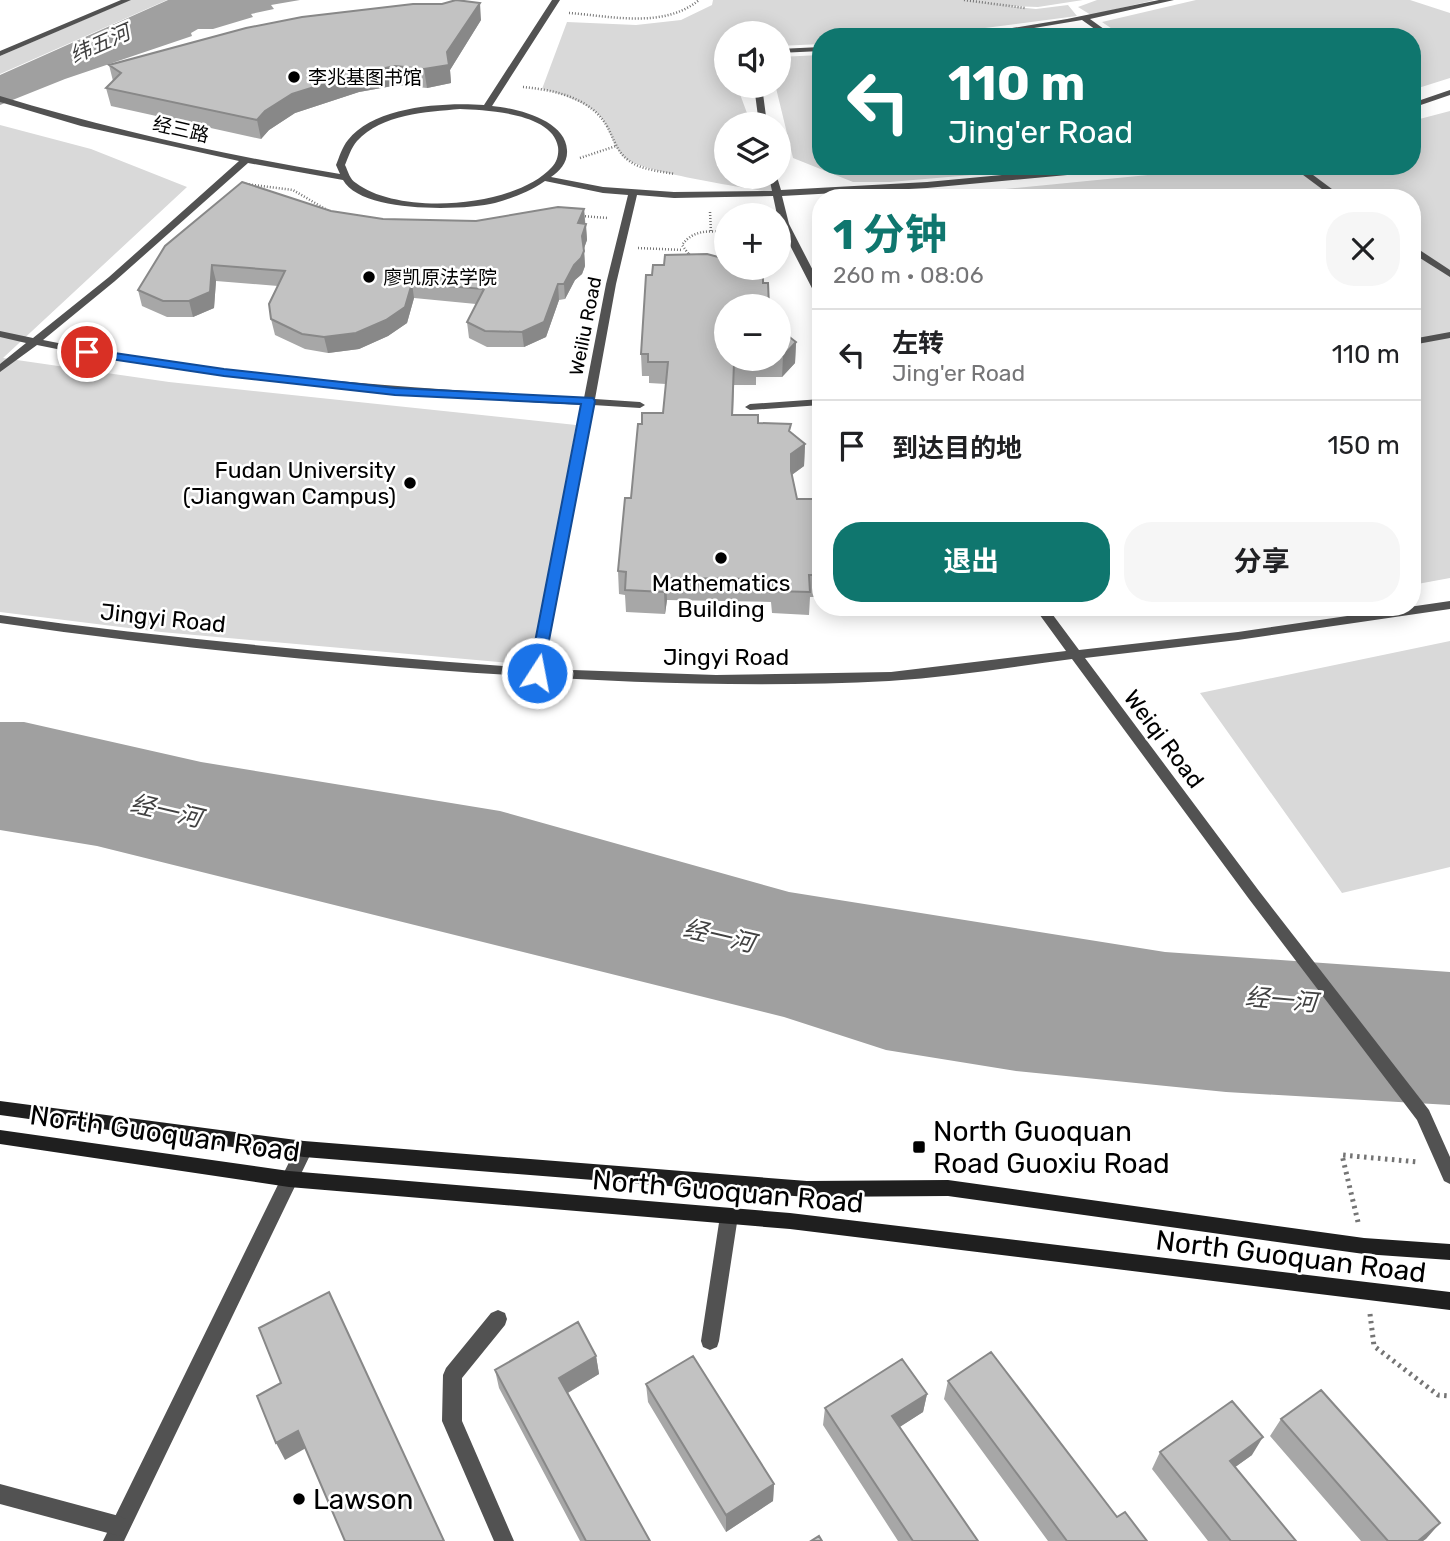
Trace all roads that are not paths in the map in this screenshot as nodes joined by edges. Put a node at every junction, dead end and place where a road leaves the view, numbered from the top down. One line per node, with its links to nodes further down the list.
1 (127, 0): 9 (street)
2 (556, 0): 13 (street)
3 (1170, 0): 4 (street)
4 (1084, 18): 5 (street); 6 (street)
5 (1020, 28)
6 (1098, 28)
7 (812, 49): 8 (street)
8 (791, 50)
9 (0, 54)
10 (1450, 92): 12 (street)
11 (0, 99): 14 (street, 经三路)
12 (1421, 103)
13 (486, 107): 17 (street); 18 (street)
14 (244, 162): 17 (street, 经三路); 31 (street)
15 (1035, 175): 20 (street)
16 (1308, 175): 21 (street)
17 (344, 177): 18 (street)
18 (547, 179): 23 (street)
19 (775, 189): 24 (street)
20 (852, 189)
21 (1327, 189)
22 (812, 191): 24 (street)
23 (633, 192): 24 (street); 33 (street, Weiliu Road)
24 (776, 193): 27 (street)
25 (1421, 254): 26 (street)
26 (1450, 274)
27 (812, 278)
28 (0, 334): 31 (street)
29 (1450, 335): 30 (street)
30 (1421, 340)
31 (35, 341): 32 (street); 33 (street)
32 (0, 369)
33 (588, 401): 35 (street); 43 (street, Weiliu Road)
34 (812, 403): 36 (street)
35 (640, 405)
36 (750, 407)
37 (1450, 605): 38 (street, Jingyi Road)
38 (1421, 607)
39 (1047, 616): 42 (street, Weiqi Road)
40 (1342, 616): 42 (street, Jingyi Road)
41 (0, 619): 43 (street, Jingyi Road)
42 (1077, 656): 43 (street, Jingyi Road); 47 (street, Weiqi Road)
43 (537, 673)
44 (0, 1108): 46 (main road, North Guoquan Road)
45 (0, 1137): 48 (main road, North Guoquan Road)
46 (304, 1149): 48 (street); 50 (main road, North Guoquan Road)
47 (1450, 1176)
48 (289, 1179): 49 (main road, North Guoquan Road); 55 (street)
49 (729, 1216): 51 (main road, North Guoquan Road); 53 (street)
50 (1450, 1252)
51 (1450, 1301)
52 (498, 1319): 56 (street)
53 (710, 1341)
54 (0, 1494): 55 (street)
55 (116, 1534)
56 (503, 1541)

